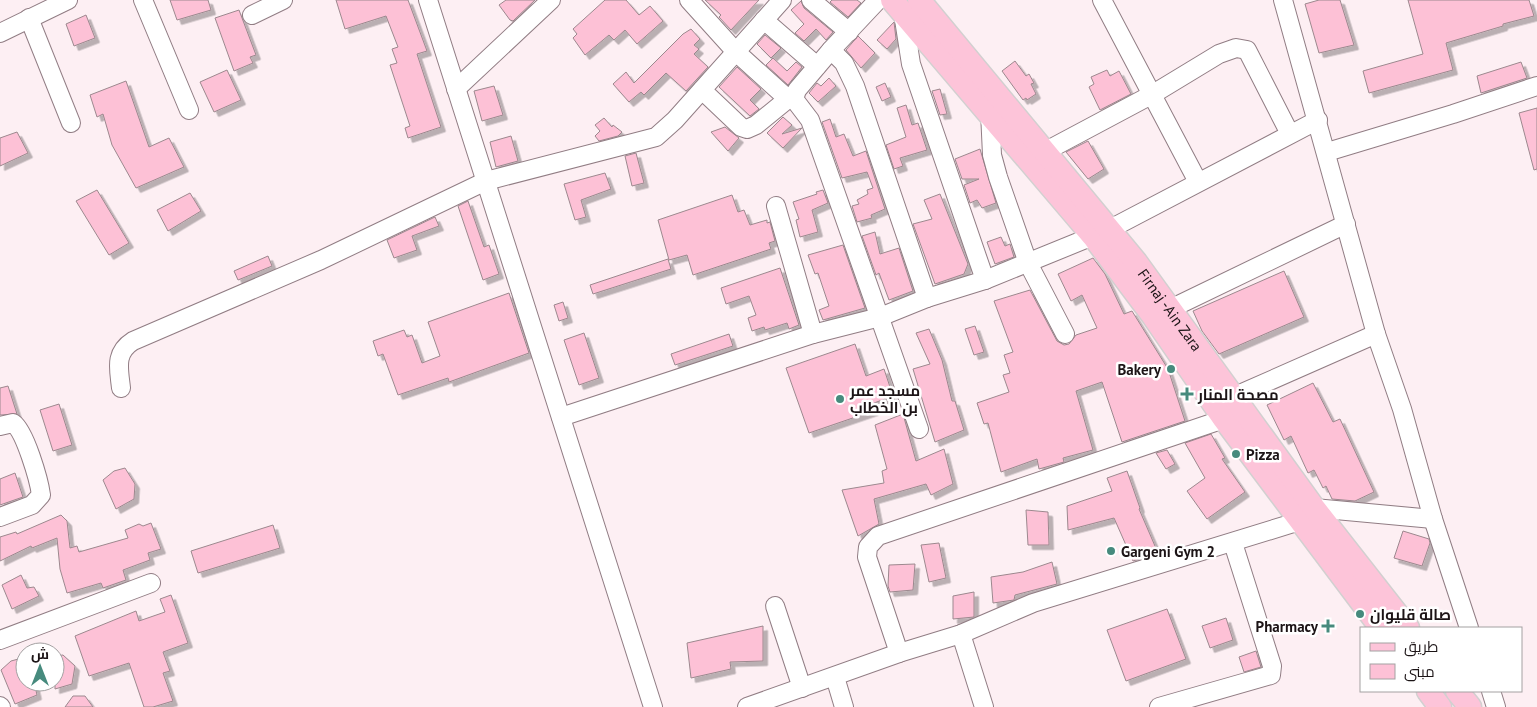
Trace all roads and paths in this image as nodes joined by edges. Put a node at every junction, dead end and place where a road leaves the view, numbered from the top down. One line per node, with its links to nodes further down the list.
1 (68, 0): 14 (street)
2 (143, 0): 26 (street)
3 (283, 0): 13 (street)
4 (428, 0): 22 (street)
5 (551, 0): 22 (street)
6 (689, 0): 19 (street)
7 (782, 0): 15 (street)
8 (810, 0): 16 (street)
9 (878, 0): 16 (street)
10 (1102, 0): 24 (street)
11 (1283, 0): 28 (street)
12 (904, 4): 27 (main road, Firnaj -Ain Zara); 31 (main road, Firnaj -Ain Zara); 39 (street)
13 (252, 14)
14 (28, 18): 17 (street); 29 (street)
15 (764, 20): 19 (street); 20 (street)
16 (849, 32): 18 (street)
17 (0, 33)
18 (831, 50): 20 (street); 40 (street)
19 (736, 52): 23 (street); 25 (street)
20 (817, 66): 25 (street)
21 (1537, 86): 32 (street)
22 (456, 89): 33 (street)
23 (702, 90): 25 (street); 33 (street)
24 (1153, 94): 30 (street); 31 (street); 34 (street)
25 (791, 97): 42 (street)
26 (189, 110)
27 (990, 112): 37 (main road, Firnaj -Ain Zara); 38 (street)
28 (1318, 120): 30 (street); 32 (street)
29 (71, 123)
30 (1290, 134): 34 (street)
31 (1046, 151): 37 (main road, Firnaj -Ain Zara)
32 (1327, 152): 36 (street)
33 (486, 181): 46 (street); 48 (street)
34 (1198, 182): 37 (street)
35 (776, 206): 43 (street)
36 (1346, 224): 41 (street); 45 (street)
37 (1102, 232): 38 (street); 41 (main road, Firnaj -Ain Zara); 49 (main road, Firnaj -Ain Zara)
38 (1028, 263): 39 (street); 44 (street)
39 (985, 280): 40 (street)
40 (927, 298): 42 (street)
41 (1170, 309): 47 (main road, Firnaj -Ain Zara)
42 (880, 316): 43 (street); 51 (street)
43 (813, 334): 48 (street)
44 (1065, 334)
45 (1376, 334): 47 (street); 54 (street)
46 (121, 388)
47 (1233, 397): 52 (main road, Firnaj -Ain Zara)
48 (561, 417): 69 (street)
49 (1224, 419): 52 (main road, Firnaj -Ain Zara); 63 (street)
50 (0, 426): 53 (street)
51 (919, 429)
52 (1307, 515): 54 (street); 55 (street); 58 (main road, Firnaj -Ain Zara); 59 (main road, Firnaj -Ain Zara)
53 (0, 517)
54 (1433, 519): 60 (street)
55 (1233, 542): 61 (street); 73 (street)
56 (151, 583): 62 (street)
57 (775, 606): 65 (street)
58 (1379, 627)
59 (1407, 627)
60 (1470, 627)
61 (961, 634): 63 (street); 72 (street)
62 (0, 640)
63 (899, 653): 64 (street)
64 (835, 677): 65 (street); 71 (street)
65 (802, 688): 70 (street)
66 (1429, 692): 74 (main road)
67 (1458, 692): 75 (main road)
68 (1491, 692): 76 (street)
69 (653, 707)
70 (747, 707)
71 (844, 707)
72 (984, 707)
73 (1159, 707)
74 (1440, 707)
75 (1470, 707)
76 (1496, 707)

